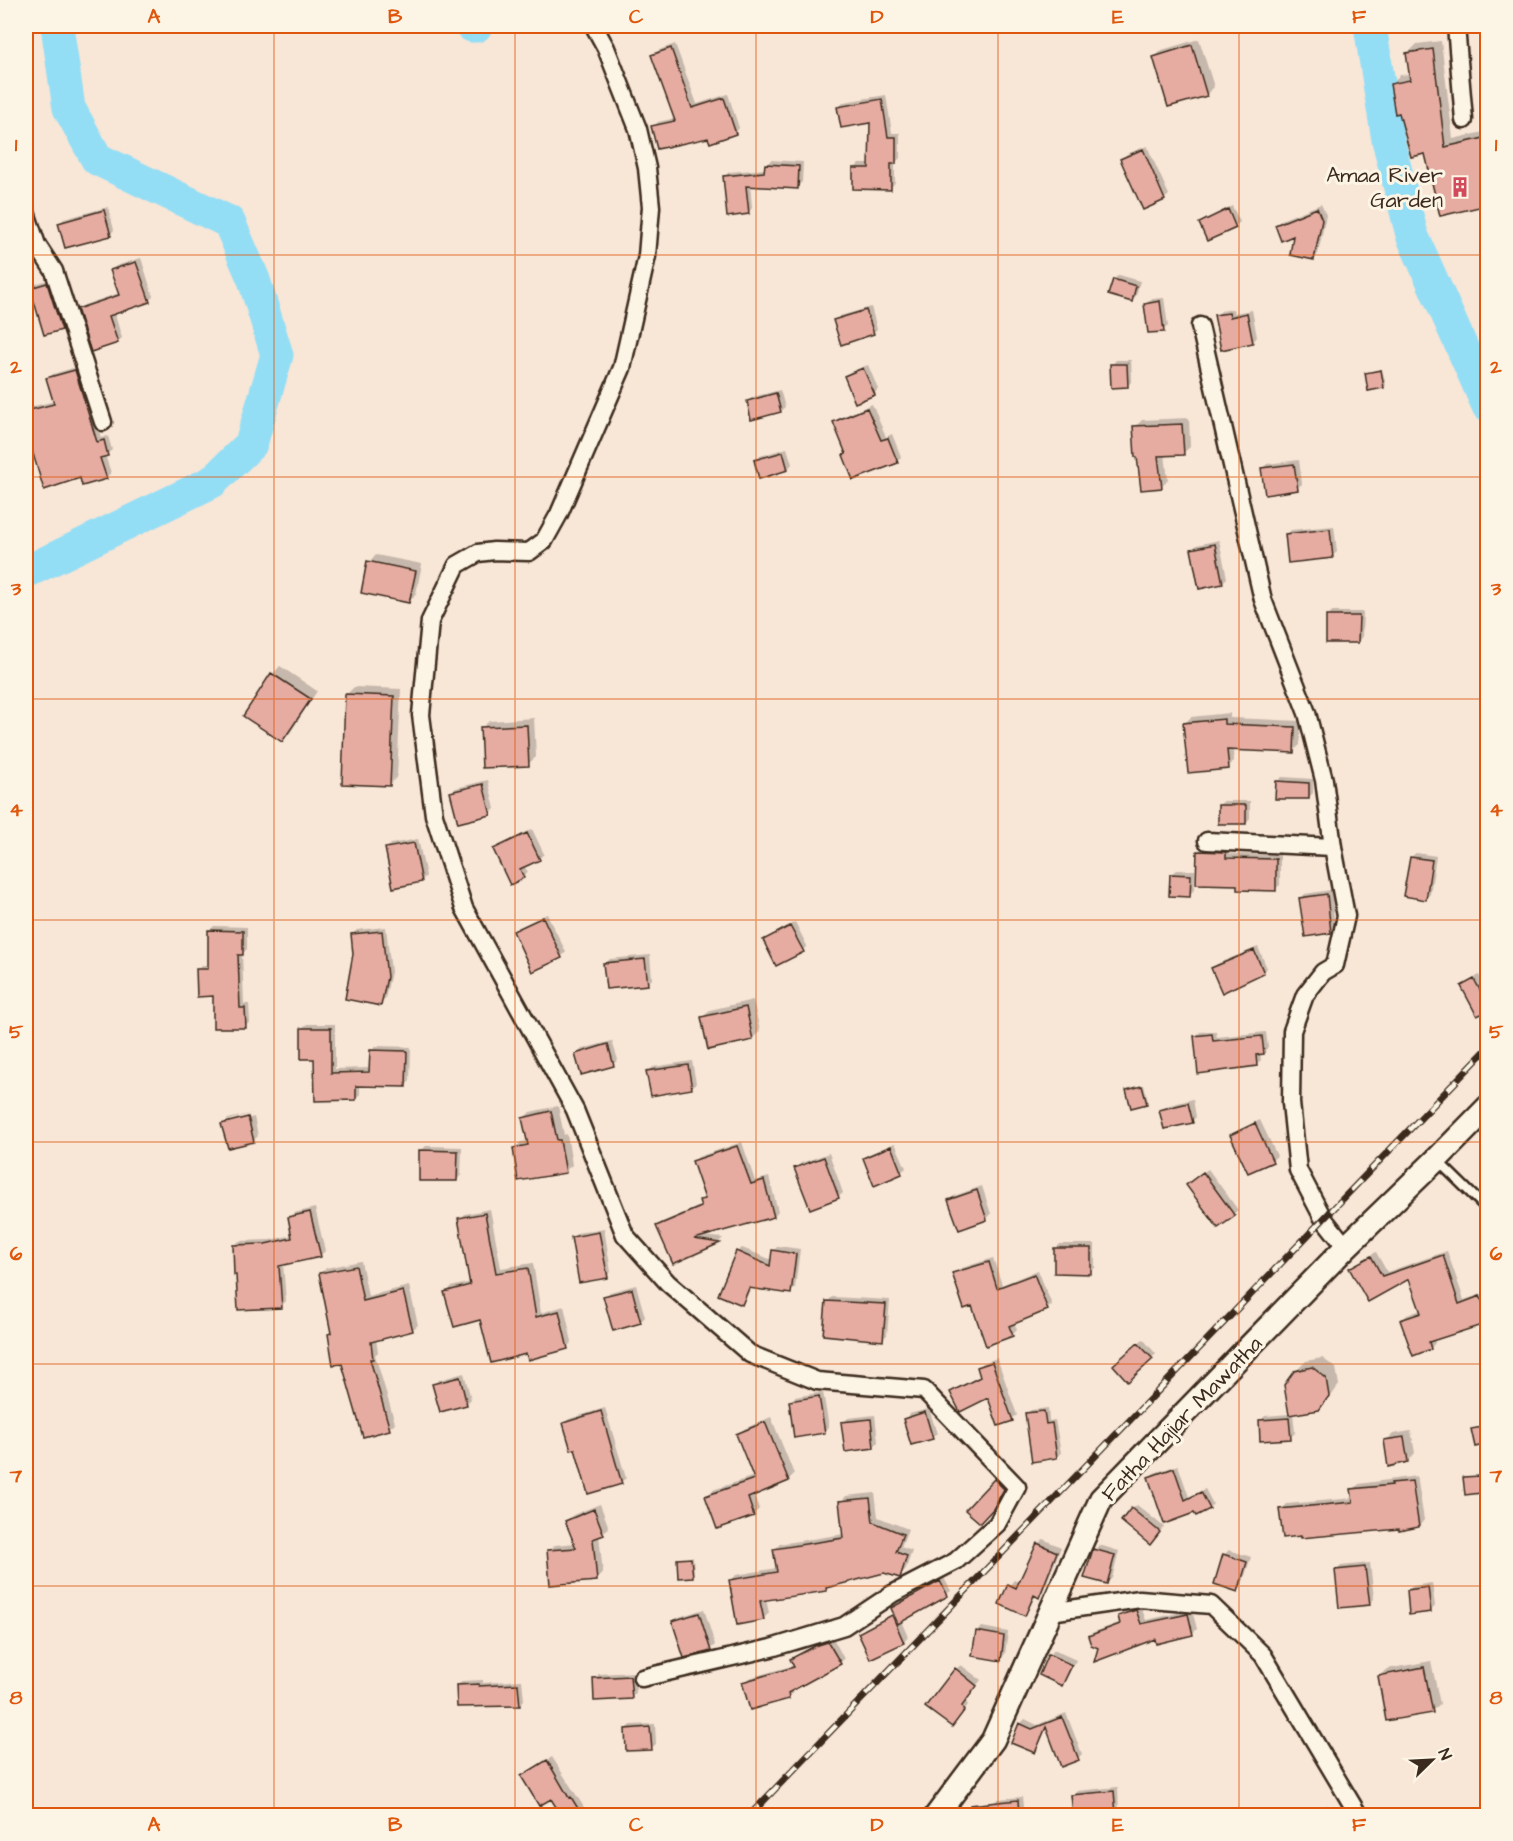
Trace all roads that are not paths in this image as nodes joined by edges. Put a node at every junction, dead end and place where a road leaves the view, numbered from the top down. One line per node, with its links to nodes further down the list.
1 (594, 26): 14 (street)
2 (1456, 26): 3 (street)
3 (1464, 120)
4 (26, 212): 6 (street)
5 (1200, 326): 8 (street)
6 (103, 422)
7 (1208, 841): 8 (street)
8 (1333, 847): 12 (street)
9 (1488, 1107): 10 (street, Fatha Hajiar Mawatha)
10 (1437, 1160): 11 (lane); 12 (street, Fatha Hajiar Mawatha)
11 (1488, 1210)
12 (1346, 1247): 13 (street, Fatha Hajiar Mawatha)
13 (1050, 1612): 15 (street, Fatha Hajiar Mawatha); 16 (street)
14 (642, 1678)
15 (936, 1815)
16 (1359, 1815)

